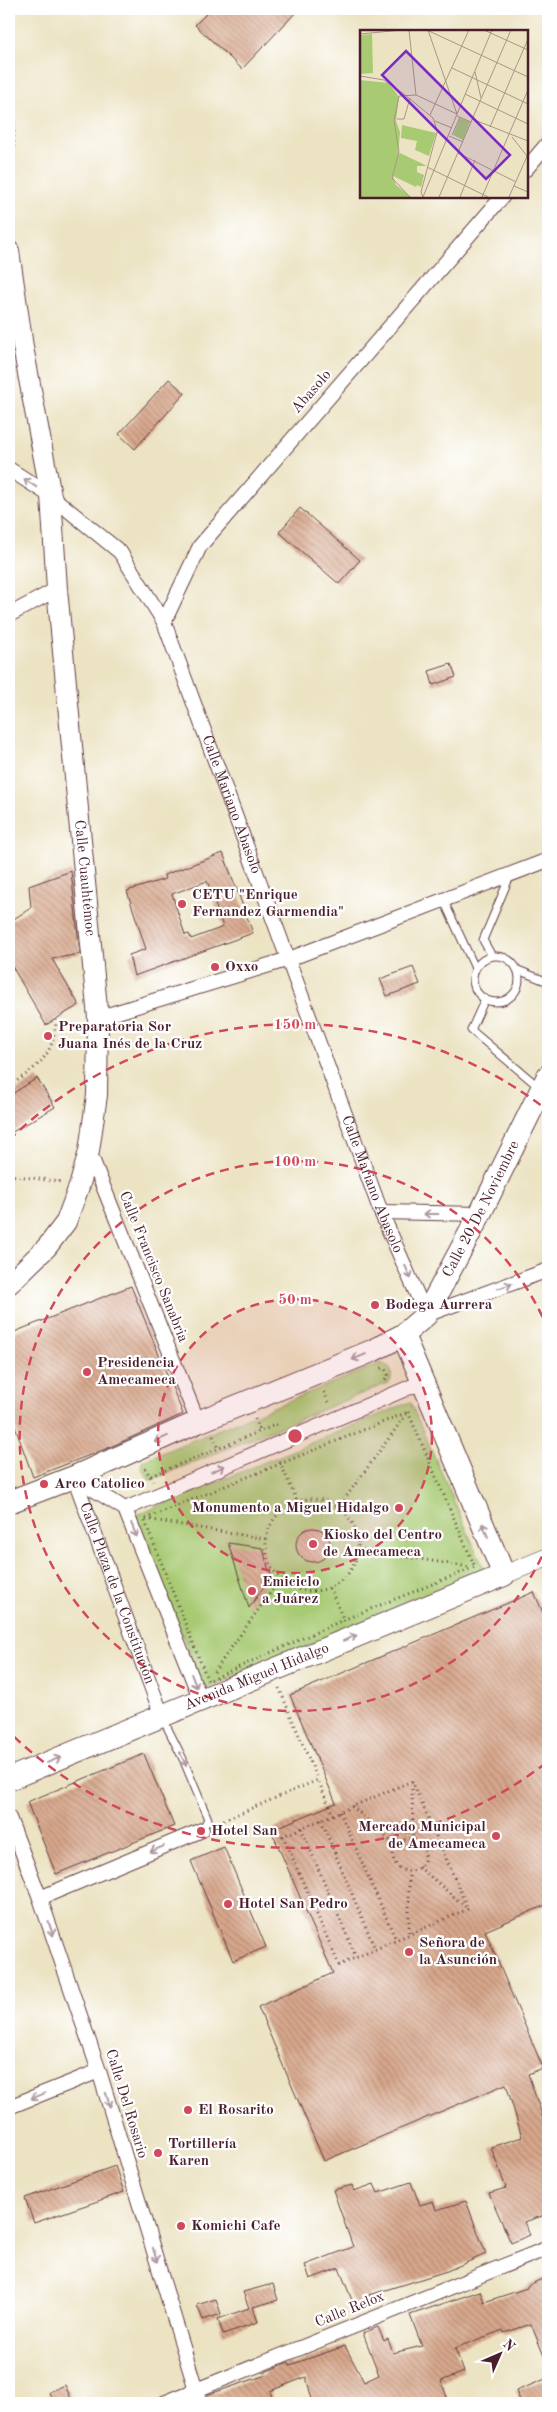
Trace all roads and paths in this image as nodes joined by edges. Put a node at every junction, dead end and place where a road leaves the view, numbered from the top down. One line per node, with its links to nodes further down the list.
1 (9, 97): 5 (path)
2 (548, 143): 3 (street)
3 (527, 168)
4 (500, 198): 10 (street, Abasolo)
5 (11, 244): 7 (main road, Calle Cuauhtémoc)
6 (9, 470): 7 (street, one-way to 6)
7 (51, 496): 8 (main road, Calle Cuauhtémoc); 10 (street, Calle Mariano Abasolo)
8 (57, 589): 9 (street); 20 (main road, Calle Cuauhtémoc)
9 (9, 615)
10 (164, 622): 15 (street, Calle Mariano Abasolo)
11 (548, 860): 12 (street)
12 (510, 875): 13 (street); 14 (lane)
13 (443, 899): 15 (street); 16 (lane)
14 (492, 956): 16 (lane); 17 (lane)
15 (289, 959): 20 (street); 27 (street, Calle Mariano Abasolo)
16 (475, 968): 19 (lane)
17 (518, 970): 18 (lane); 19 (lane)
18 (548, 982)
19 (485, 999): 22 (lane)
20 (98, 1018): 24 (main road, Calle Cuauhtémoc)
21 (56, 1019): 23 (path)
22 (545, 1082): 28 (main road, Calle 20 De Noviembre)
23 (9, 1086)
24 (90, 1152): 26 (main road, Calle Cuauhtémoc); 47 (street, Calle Francisco Sanabria)
25 (9, 1175): 26 (path)
26 (80, 1184): 30 (main road, Calle Cuauhtémoc)
27 (381, 1212): 28 (street, one-way to 27); 31 (street, Calle Mariano Abasolo, one-way to 31)
28 (480, 1214): 31 (main road, Calle 20 De Noviembre)
29 (548, 1270): 31 (street, one-way to 29)
30 (9, 1284)
31 (426, 1315): 32 (main road, Calle 20 De Noviembre)
32 (403, 1335): 34 (main road); 47 (main road, one-way to 47)
33 (379, 1367): 35 (path)
34 (422, 1382): 50 (street); 64 (main road, one-way to 34)
35 (377, 1383)
36 (331, 1387): 37 (path)
37 (323, 1390): 38 (path); 40 (path)
38 (315, 1394)
39 (337, 1400): 40 (path)
40 (329, 1403): 41 (path)
41 (320, 1407)
42 (408, 1412): 53 (path); 57 (path); 63 (path)
43 (263, 1415): 44 (path)
44 (255, 1418): 46 (path); 49 (path)
45 (286, 1421): 49 (path)
46 (246, 1422)
47 (205, 1432): 48 (path); 51 (path); 54 (main road, one-way to 54)
48 (221, 1432)
49 (260, 1432): 51 (path)
50 (273, 1446): 53 (path); 58 (street, one-way to 50)
51 (218, 1449): 52 (path)
52 (146, 1462)
53 (281, 1464): 56 (path); 59 (path)
54 (74, 1477): 55 (main road); 58 (street); 70 (street, Calle Plaza de la Constitución)
55 (9, 1502)
56 (296, 1502): 57 (path); 60 (path)
57 (338, 1508): 61 (path)
58 (125, 1509): 69 (street, one-way to 69)
59 (144, 1519): 60 (path); 69 (path)
60 (266, 1539): 65 (path)
61 (358, 1549): 63 (path); 66 (path)
62 (546, 1563): 64 (street)
63 (475, 1567): 67 (path)
64 (504, 1575): 67 (main road, Avenida Miguel Hidalgo)
65 (280, 1579): 66 (path); 69 (path)
66 (330, 1588): 67 (path)
67 (346, 1629): 68 (main road, Avenida Miguel Hidalgo, one-way to 67); 69 (path)
68 (272, 1670): 69 (main road, Avenida Miguel Hidalgo); 72 (path)
69 (204, 1690): 70 (main road, Avenida Miguel Hidalgo)
70 (162, 1716): 71 (main road, Avenida Miguel Hidalgo, one-way to 70); 79 (lane, Calle Plaza de la Constitución, one-way to 79)
71 (9, 1779)
72 (318, 1780): 76 (path); 79 (path)
73 (412, 1781): 74 (path); 81 (path); 86 (path)
74 (352, 1806): 75 (path); 82 (path)
75 (340, 1812): 76 (path); 88 (path)
76 (333, 1815): 78 (path)
77 (9, 1818): 85 (street, Calle Del Rosario)
78 (321, 1820): 80 (path); 89 (path)
79 (205, 1824): 85 (street, one-way to 85)
80 (302, 1828): 90 (path); 90 (path)
81 (412, 1840): 82 (path); 83 (path)
82 (396, 1846): 84 (path)
83 (419, 1867): 84 (path); 86 (path)
84 (409, 1871): 87 (path)
85 (40, 1898): 91 (street, Calle Del Rosario, one-way to 91)
86 (468, 1909): 87 (path)
87 (409, 1934): 88 (path)
88 (396, 1940): 89 (path)
89 (375, 1949): 90 (path)
90 (356, 1957)
91 (99, 2071): 92 (street, one-way to 92); 94 (street, Calle Del Rosario, one-way to 94)
92 (9, 2107)
93 (548, 2248): 94 (street, Calle Relox)
94 (198, 2397): 95 (street, Calle Relox)
95 (164, 2403)

